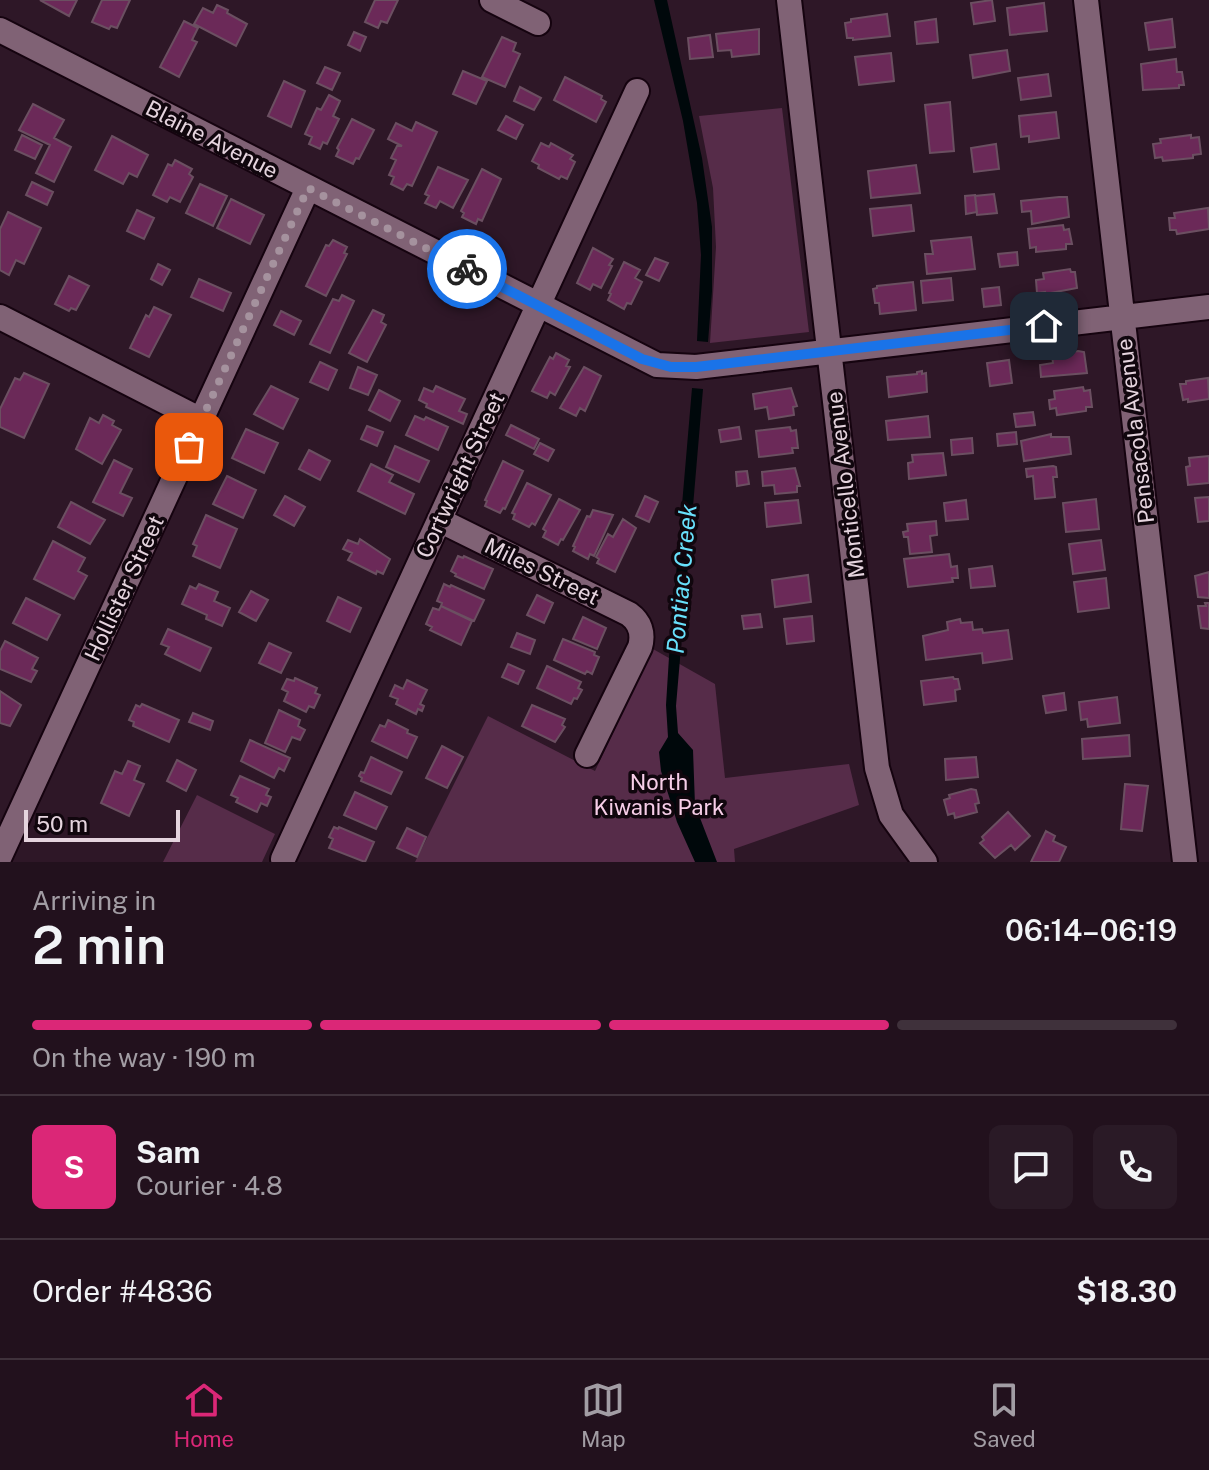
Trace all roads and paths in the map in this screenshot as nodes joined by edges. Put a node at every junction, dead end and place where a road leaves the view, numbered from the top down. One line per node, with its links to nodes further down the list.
1 (492, 0): 4 (street)
2 (789, 0): 12 (street, Monticello Avenue)
3 (1086, 0): 11 (street, Pensacola Avenue)
4 (538, 23)
5 (0, 30): 7 (street, Blaine Avenue)
6 (637, 91): 8 (street, Cortwright Street)
7 (308, 188): 8 (street, Blaine Avenue); 13 (street, Hollister Street)
8 (539, 306): 12 (street, Blaine Avenue); 14 (street, Cortwright Street)
9 (1209, 307): 11 (street, Blaine Avenue)
10 (0, 317): 13 (street)
11 (1122, 317): 12 (street, Blaine Avenue); 19 (street, Pensacola Avenue)
12 (829, 351): 18 (street, Monticello Avenue)
13 (201, 420): 16 (street, Hollister Street)
14 (439, 520): 15 (street, Miles Street); 17 (street, Cortwright Street)
15 (587, 755)
16 (0, 856)
17 (283, 859)
18 (925, 862)
19 (1185, 862)

